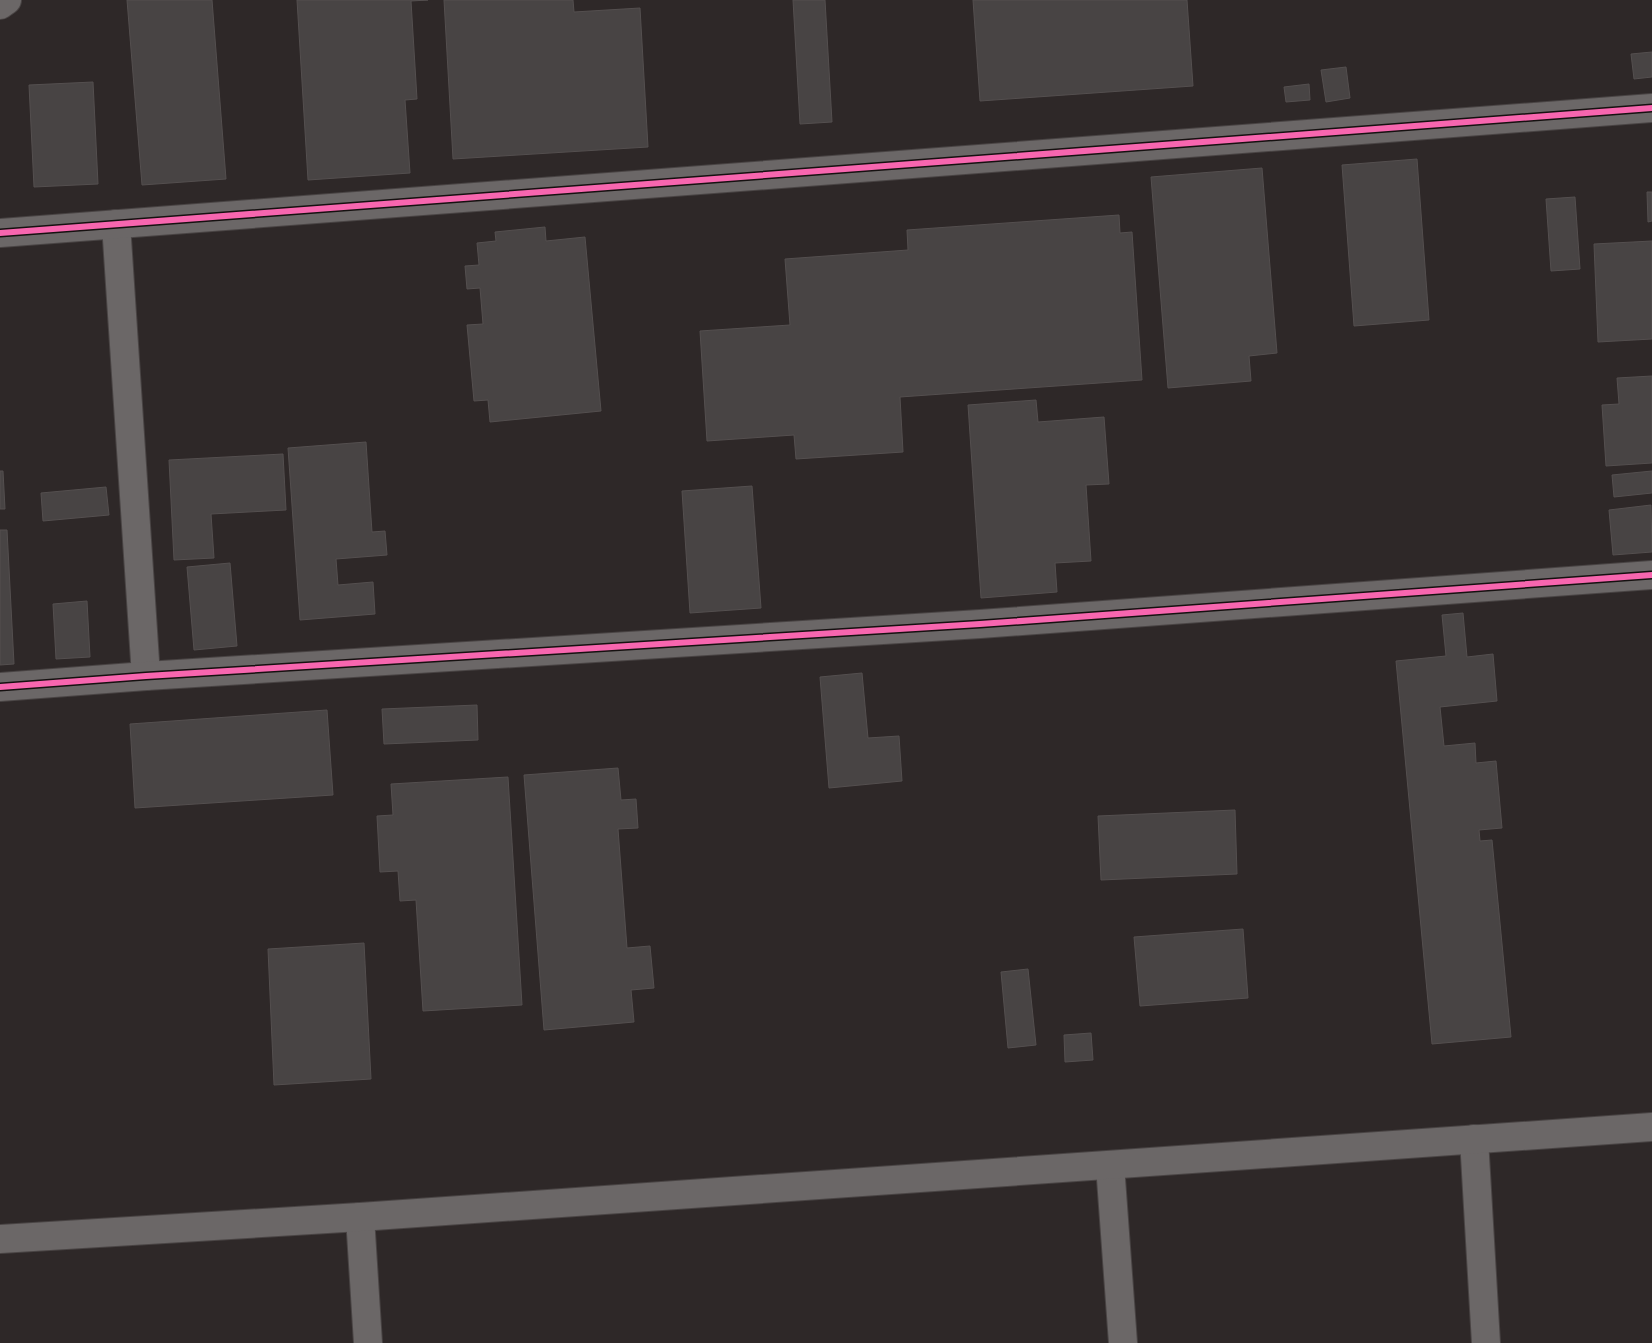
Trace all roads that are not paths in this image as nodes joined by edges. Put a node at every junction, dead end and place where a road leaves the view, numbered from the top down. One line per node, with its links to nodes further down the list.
1 (7, 0): 2 (street)
2 (0, 5)
3 (1652, 108): 4 (street)
4 (116, 224): 5 (street); 7 (street)
5 (0, 233)
6 (1652, 575): 7 (street)
7 (146, 676): 8 (street)
8 (0, 687)
9 (1652, 1127): 10 (street)
10 (1474, 1139): 11 (street); 16 (street)
11 (1110, 1165): 12 (street); 15 (street)
12 (360, 1218): 13 (street); 14 (street)
13 (0, 1239)
14 (368, 1343)
15 (1123, 1343)
16 (1486, 1343)

